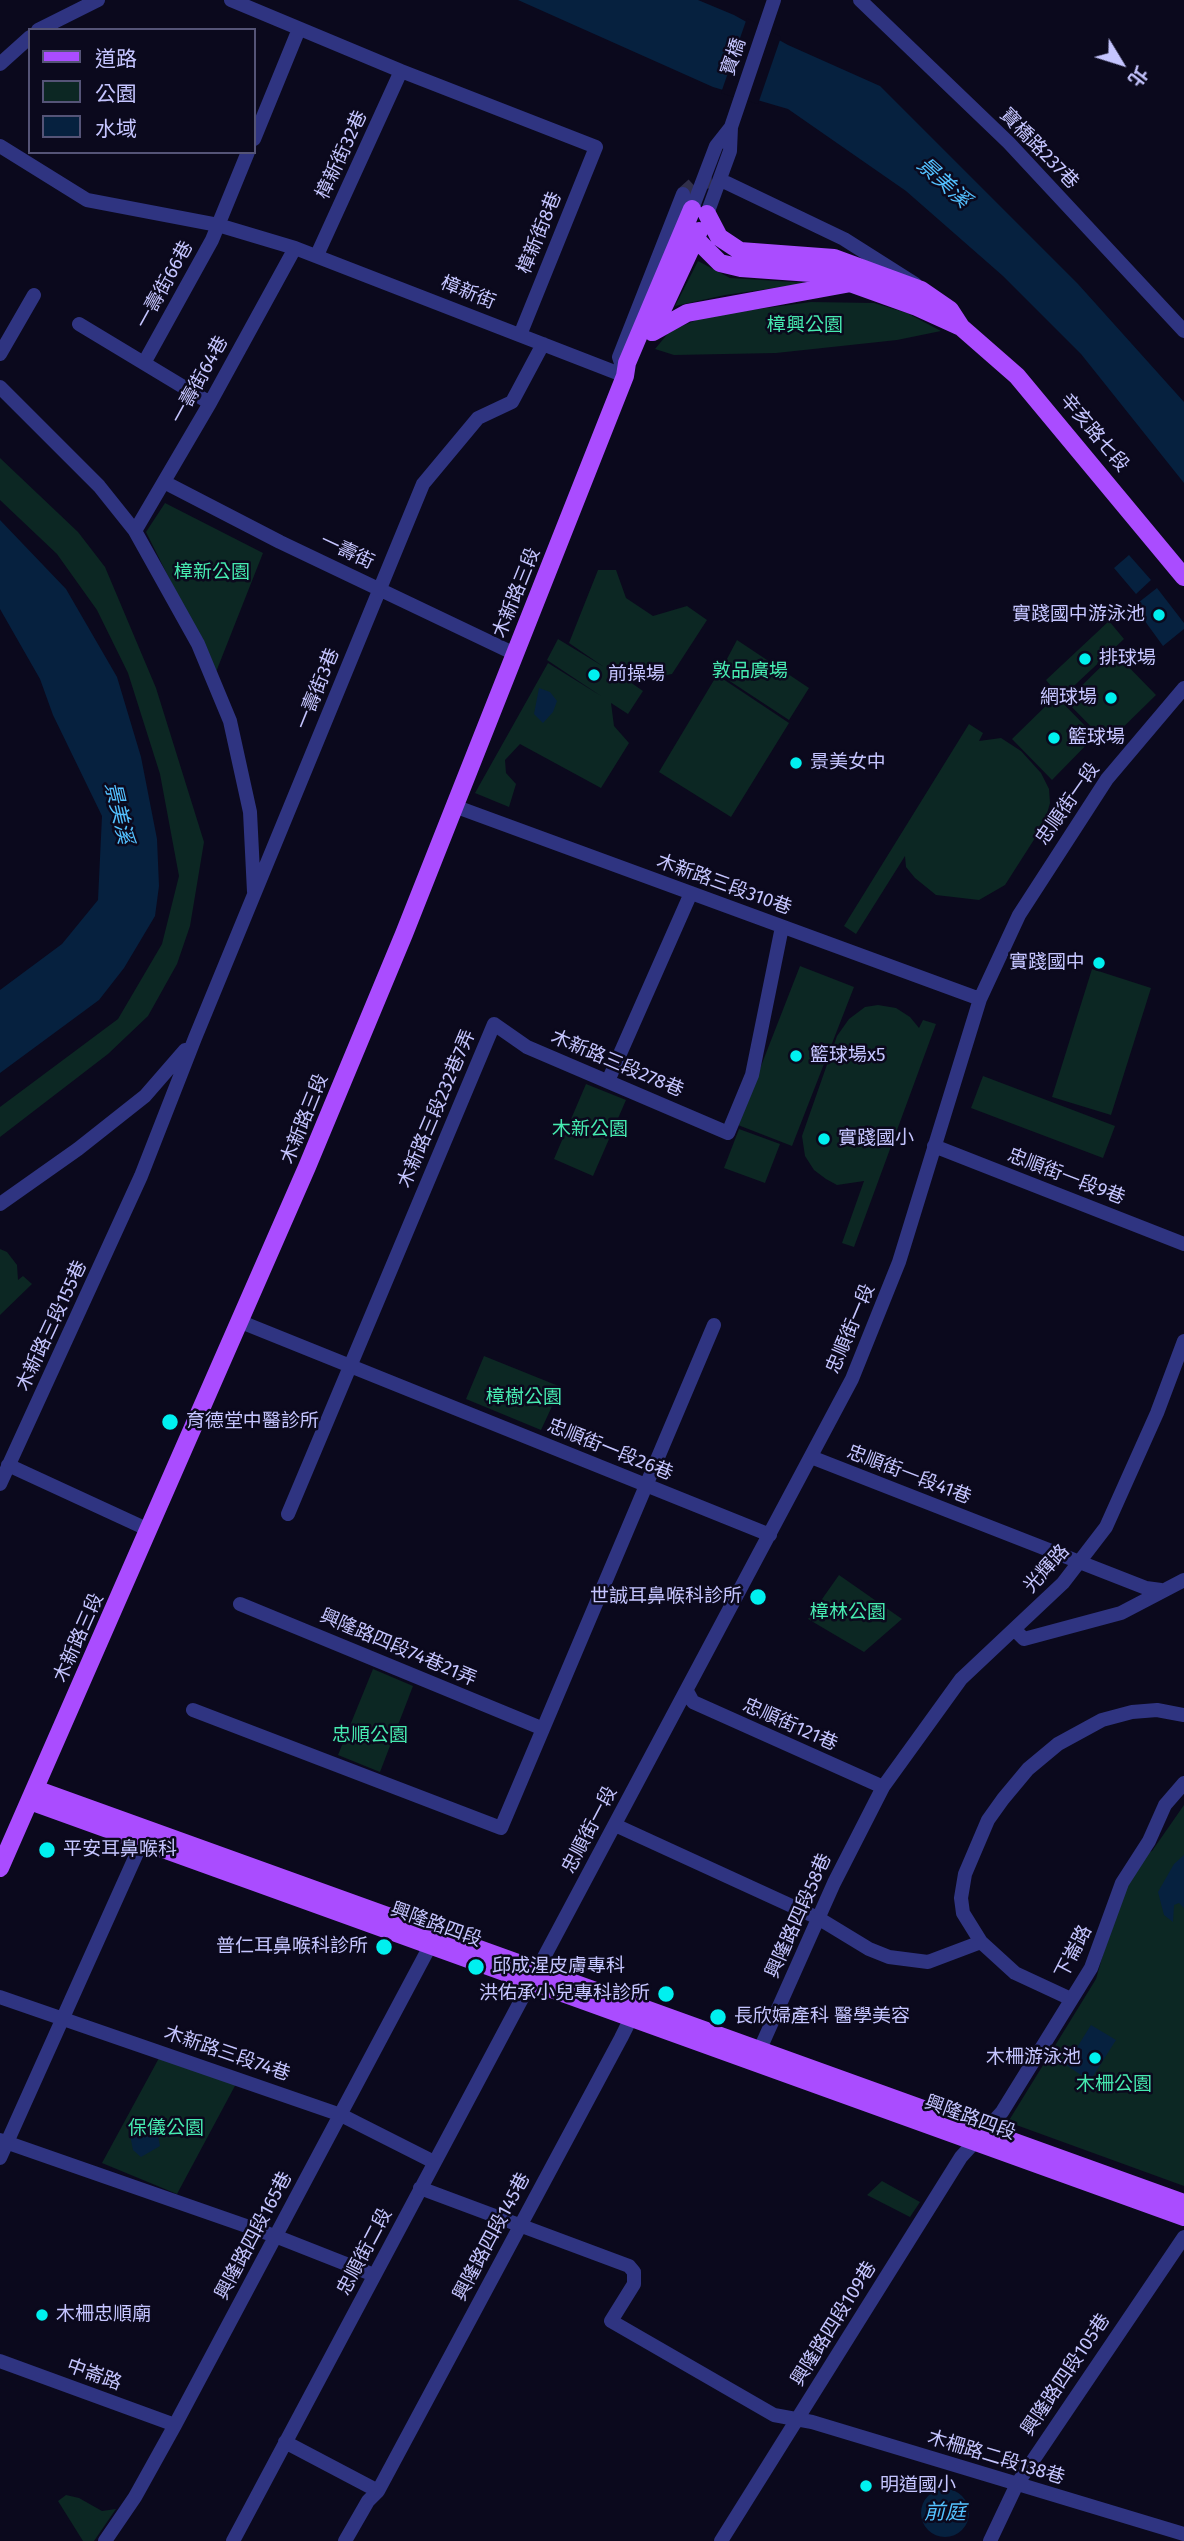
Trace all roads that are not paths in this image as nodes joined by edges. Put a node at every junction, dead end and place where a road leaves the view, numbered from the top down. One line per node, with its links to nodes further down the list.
1 (98, 0): 5 (street)
2 (231, 0): 6 (street)
3 (774, 0): 14 (street, 寶橋)
4 (860, 0): 25 (street, 寶橋路237巷)
5 (42, 28)
6 (299, 29): 9 (street); 10 (street)
7 (28, 39): 8 (street)
8 (0, 64)
9 (401, 71): 18 (street, 樟新街32巷); 26 (street, 樟新街8巷)
10 (256, 134)
11 (0, 146): 15 (street)
12 (247, 154): 15 (street, 一壽街66巷)
13 (727, 183): 20 (street)
14 (694, 206): 16 (main road, 木新路三段); 20 (main road); 30 (street, 木新路三段)
15 (218, 225): 17 (street, 樟新街); 29 (street, 一壽街66巷)
16 (690, 234): 19 (main road); 24 (main road, 木新路三段); 30 (main road, 木新路三段)
17 (295, 247): 18 (street, 樟新街); 32 (street, 一壽街64巷)
18 (317, 255): 26 (street, 樟新街)
19 (853, 282): 23 (main road); 24 (main road)
20 (921, 290): 23 (main road)
21 (34, 295): 28 (street)
22 (79, 324): 29 (street)
23 (961, 327): 35 (main road, 辛亥路七段)
24 (653, 331): 30 (main road, 木新路三段)
25 (1184, 331)
26 (520, 335): 27 (street, 樟新街)
27 (543, 344): 30 (street, 樟新街); 36 (street, 一壽街3巷)
28 (0, 354)
29 (144, 363): 32 (street)
30 (625, 376): 37 (main road, 木新路三段)
31 (0, 387): 34 (street)
32 (210, 403): 33 (street, 一壽街64巷)
33 (164, 482): 34 (street, 一壽街64巷); 36 (street, 一壽街)
34 (135, 531): 41 (street)
35 (1184, 577)
36 (379, 588): 37 (street, 一壽街); 41 (street, 一壽街3巷)
37 (515, 654): 39 (main road, 木新路三段)
38 (1184, 688): 43 (street, 忠順街一段)
39 (454, 806): 40 (street, 木新路三段310巷); 50 (main road, 木新路三段)
40 (691, 893): 42 (street, 木新路三段310巷); 46 (street)
41 (252, 901): 45 (street, 一壽街3巷)
42 (782, 927): 43 (street, 木新路三段310巷); 46 (street, 木新路三段278巷)
43 (980, 999): 47 (street, 忠順街一段)
44 (494, 1024): 46 (street, 木新路三段278巷); 53 (street, 木新路三段232巷7弄)
45 (197, 1034): 48 (street); 55 (street, 木新路三段155巷)
46 (608, 1081)
47 (934, 1146): 49 (street, 忠順街一段9巷); 54 (street, 忠順街一段)
48 (0, 1204)
49 (1184, 1244)
50 (241, 1322): 53 (street, 忠順街一段26巷); 59 (main road, 木新路三段)
51 (714, 1325): 57 (street)
52 (1184, 1340): 61 (street, 光輝路)
53 (350, 1366): 57 (street, 忠順街一段26巷); 58 (street, 木新路三段232巷7弄)
54 (811, 1457): 60 (street, 忠順街一段); 61 (street, 忠順街一段41巷)
55 (8, 1465): 56 (street, 木新路三段155巷); 59 (street)
56 (0, 1484)
57 (646, 1485): 60 (street, 忠順街一段26巷); 69 (street)
58 (288, 1514)
59 (149, 1530): 72 (main road, 木新路三段)
60 (770, 1535): 66 (street, 忠順街一段)
61 (1080, 1563): 63 (street, 忠順街一段41巷); 65 (street, 光輝路)
62 (1184, 1580): 63 (street)
63 (1161, 1590): 65 (street)
64 (240, 1604): 69 (street, 興隆路四段74巷21弄)
65 (1015, 1630): 71 (street, 光輝路)
66 (687, 1691): 71 (street, 忠順街121巷); 73 (street, 忠順街一段)
67 (193, 1710): 69 (street)
68 (1184, 1715): 78 (street)
69 (541, 1728)
70 (1184, 1783): 82 (street, 下崙路)
71 (883, 1787): 77 (street, 興隆路四段58巷)
72 (32, 1795): 74 (main road, 興隆路四段); 75 (main road, 木新路三段); 80 (main road, 興隆路四段)
73 (615, 1825): 77 (street); 80 (street, 忠順街一段)
74 (142, 1842): 79 (main road, 興隆路四段); 84 (street)
75 (4, 1848): 76 (main road, 木新路三段)
76 (0, 1868)
77 (818, 1917): 78 (street); 86 (street, 興隆路四段58巷)
78 (981, 1942): 82 (street)
79 (430, 1946): 80 (main road, 興隆路四段); 87 (street, 興隆路四段165巷)
80 (534, 1976): 83 (main road, 興隆路四段); 85 (main road, 興隆路四段); 91 (street, 忠順街二段)
81 (0, 1997): 84 (street, 木新路三段74巷)
82 (1072, 1999): 88 (street, 下崙路)
83 (623, 2001): 85 (street); 86 (main road, 興隆路四段)
84 (63, 2018): 87 (street, 木新路三段74巷); 89 (street)
85 (632, 2018): 86 (main road, 興隆路四段); 95 (street, 興隆路四段145巷)
86 (757, 2056): 88 (main road, 興隆路四段)
87 (341, 2116): 91 (street, 木新路三段74巷); 96 (street, 興隆路四段165巷)
88 (980, 2136): 93 (main road, 興隆路四段); 94 (main road, 興隆路四段); 100 (street, 興隆路四段109巷)
89 (3, 2141): 90 (street); 96 (street)
90 (0, 2158)
91 (435, 2162): 92 (street, 忠順街二段)
92 (421, 2188): 95 (street); 98 (street, 忠順街二段)
93 (1184, 2203)
94 (1184, 2217)
95 (521, 2225): 100 (street, 木柵路二段138巷); 104 (street, 興隆路四段145巷)
96 (275, 2236): 98 (street); 101 (street, 興隆路四段165巷)
97 (1184, 2236): 103 (street, 興隆路四段105巷)
98 (374, 2275): 102 (street, 忠順街二段)
99 (0, 2361): 101 (street, 中崙路)
100 (797, 2419): 103 (street, 木柵路二段138巷); 109 (street, 興隆路四段109巷)
101 (175, 2425): 106 (street, 興隆路四段165巷)
102 (285, 2442): 104 (street); 107 (street, 忠順街二段)
103 (1017, 2484): 105 (street, 木柵路二段138巷); 110 (street, 興隆路四段105巷)
104 (378, 2491): 108 (street, 興隆路四段145巷)
105 (1184, 2534)
106 (105, 2541)
107 (233, 2541)
108 (345, 2541)
109 (721, 2541)
110 (990, 2541)

